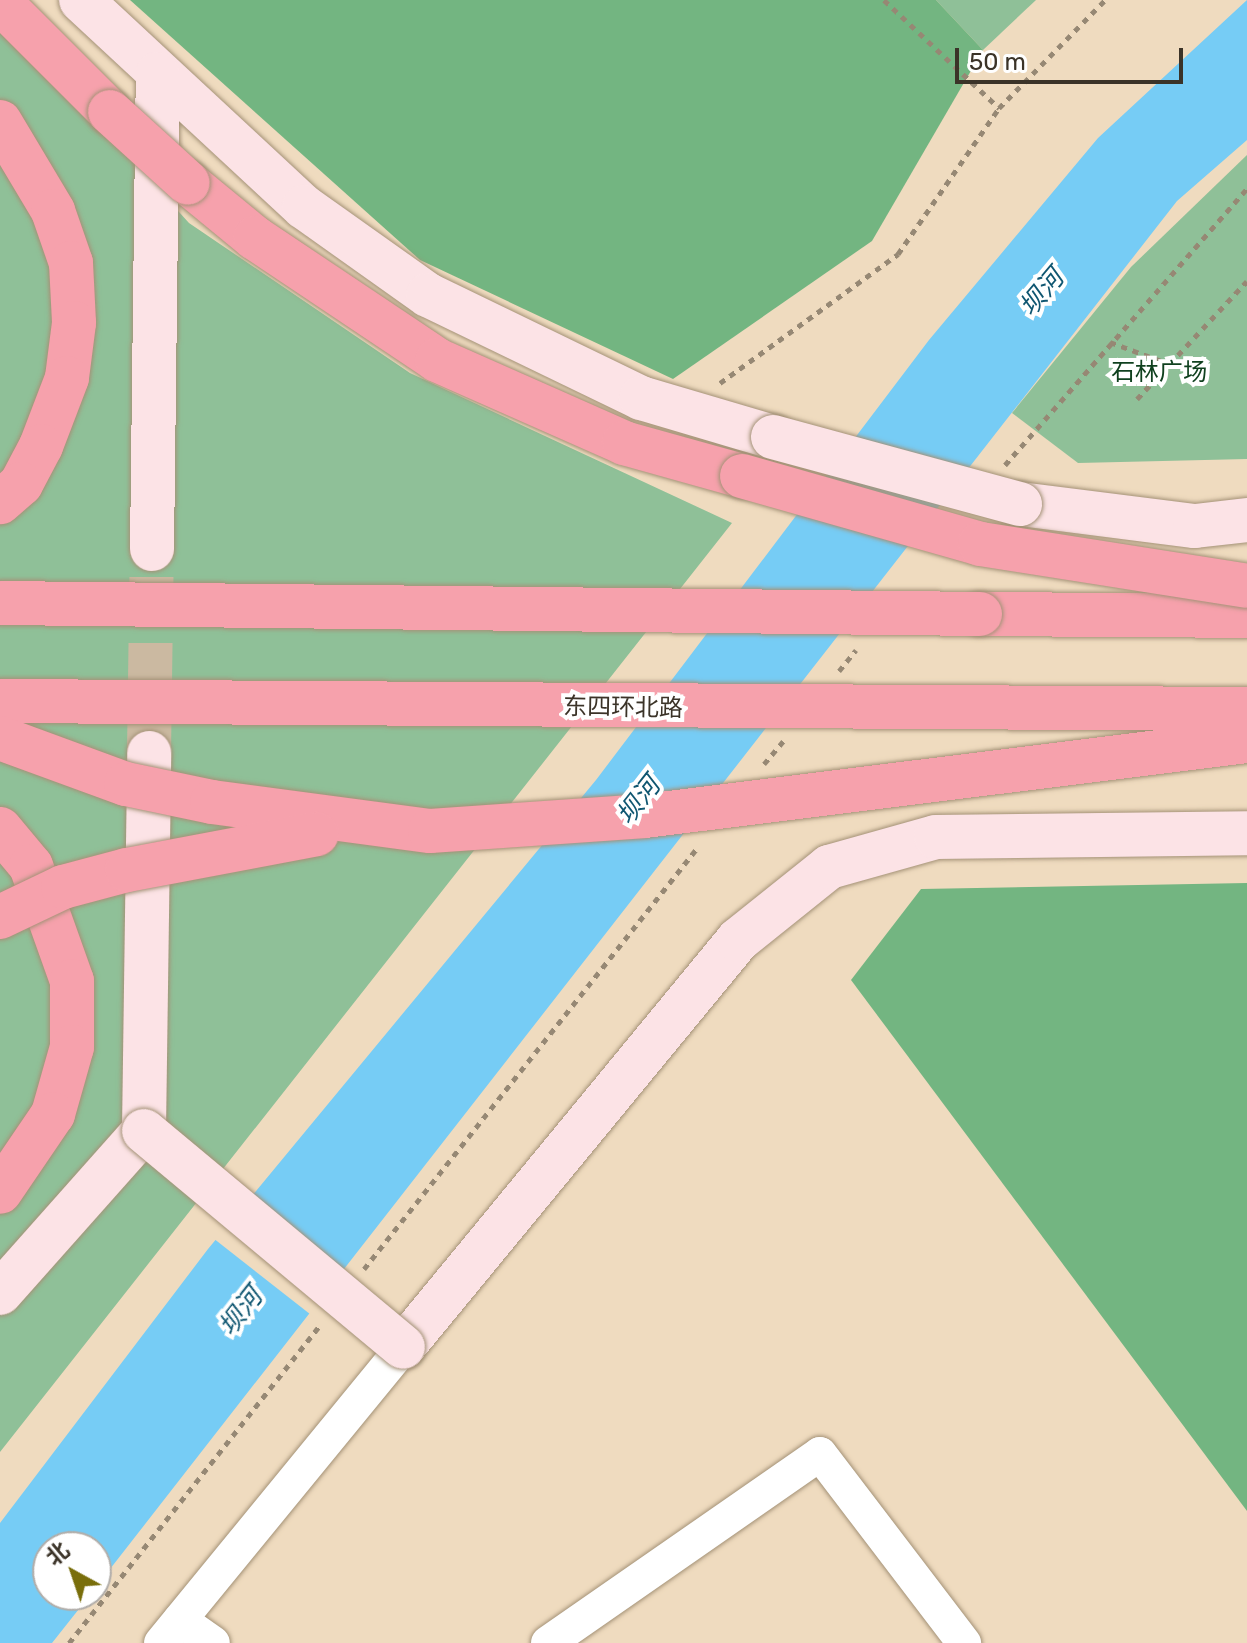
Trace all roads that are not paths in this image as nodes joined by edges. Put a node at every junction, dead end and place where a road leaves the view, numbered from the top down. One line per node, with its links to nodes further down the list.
1 (81, 0): 3 (street)
2 (0, 2): 8 (highway, bridge)
3 (158, 74): 6 (street, bridge); 7 (street)
4 (0, 122): 5 (highway)
5 (0, 502)
6 (1247, 520)
7 (152, 549)
8 (1247, 586)
9 (0, 603): 10 (highway, bridge)
10 (1247, 616)
11 (0, 701): 12 (highway, 东四环北路, bridge)
12 (1247, 709)
13 (0, 738): 16 (highway, bridge)
14 (1247, 741): 16 (highway, bridge)
15 (149, 753): 20 (street)
16 (381, 826): 19 (highway, bridge)
17 (0, 829): 21 (highway)
18 (1247, 833): 23 (street)
19 (0, 917)
20 (144, 1131): 22 (street); 23 (street, bridge)
21 (0, 1192)
22 (0, 1293)
23 (403, 1347): 24 (street)
24 (171, 1632): 25 (street)
25 (213, 1643)
26 (548, 1643): 27 (street)
27 (964, 1643)

